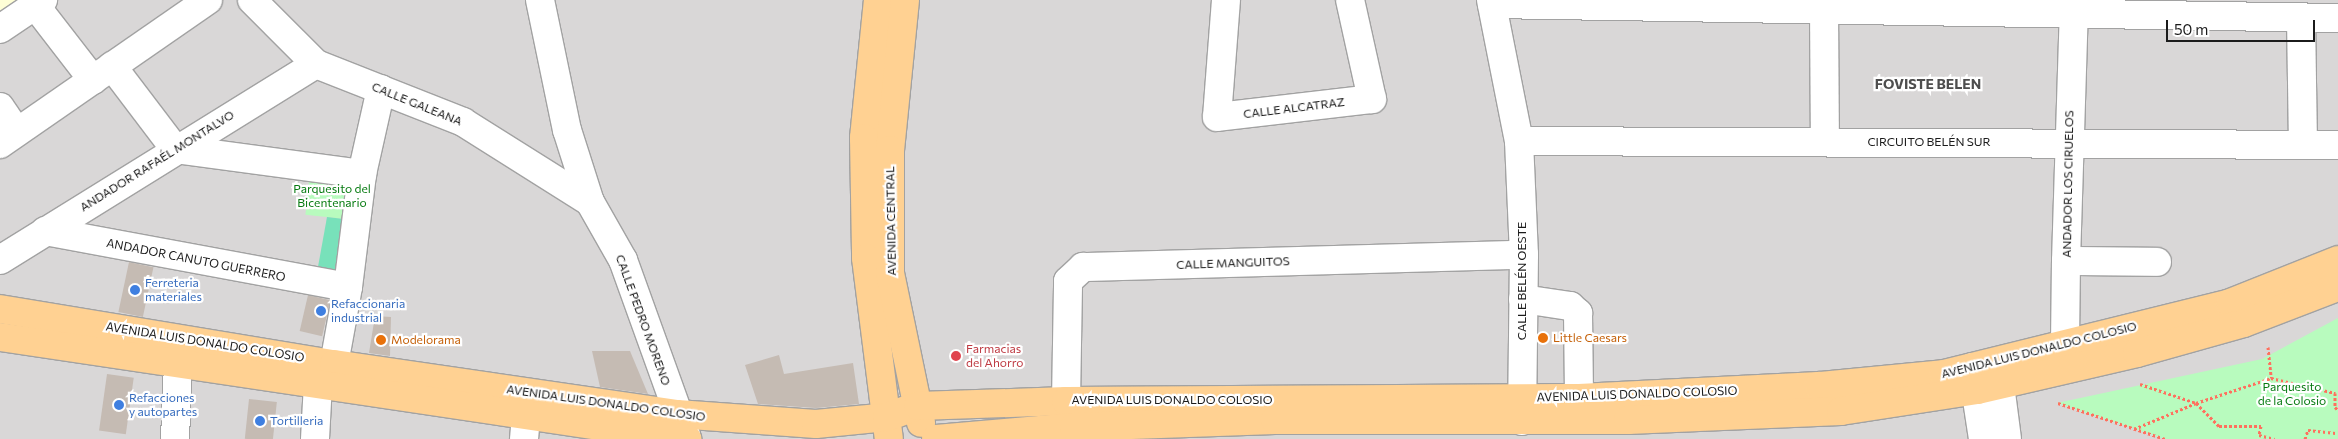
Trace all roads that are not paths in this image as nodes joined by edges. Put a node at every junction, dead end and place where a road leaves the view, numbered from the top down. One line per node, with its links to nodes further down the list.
1 (208, 0): 16 (street)
2 (252, 0): 15 (street, CALLE GALEANA)
3 (540, 0): 27 (street, CALLE PEDRO MORENO)
4 (878, 0): 50 (main road, AVENIDA CENTRAL)
5 (904, 0): 46 (main road, AVENIDA CENTRAL)
6 (1226, 0): 7 (street, CALLE ALCATRAZ)
7 (1350, 0)
8 (1491, 2): 10 (street); 20 (street, CALLE BELÉN OESTE)
9 (39, 3): 14 (street); 16 (street)
10 (1806, 6): 11 (street); 21 (street)
11 (2074, 6): 12 (street); 22 (street, ANDADOR LOS CIRUELOS)
12 (2301, 18): 13 (street); 23 (street)
13 (2338, 18)
14 (0, 29)
15 (316, 64): 17 (street, CALLE GALEANA); 25 (street, ANDADOR RAFAÉL MONTALVO)
16 (102, 73): 19 (street); 25 (street)
17 (381, 89): 26 (street); 27 (street, CALLE GALEANA)
18 (0, 107): 19 (street)
19 (9, 138)
20 (1519, 141): 21 (street, CIRCUITO BELÉN SUR); 29 (street, CALLE BELÉN OESTE)
21 (1825, 142): 22 (street, CIRCUITO BELÉN SUR)
22 (2068, 142): 23 (street, CIRCUITO BELÉN SUR); 32 (street, ANDADOR LOS CIRUELOS)
23 (2303, 144): 24 (street, CIRCUITO BELÉN SUR)
24 (2338, 145)
25 (175, 148): 26 (street); 28 (street, ANDADOR RAFAÉL MONTALVO)
26 (362, 174): 34 (street)
27 (590, 202): 48 (street, CALLE PEDRO MORENO)
28 (45, 231): 30 (street, ANDADOR RAFAÉL MONTALVO); 34 (street, ANDADOR CANUTO GUERRERO)
29 (1524, 255): 36 (street, CALLE BELÉN OESTE); 45 (street, CALLE MANGUITOS)
30 (0, 260)
31 (2338, 260): 40 (main road, AVENIDA LUIS DONALDO COLOSIO)
32 (2066, 261): 33 (street); 40 (street, ANDADOR LOS CIRUELOS)
33 (2157, 262)
34 (348, 287): 42 (street)
35 (2338, 287): 40 (main road)
36 (1523, 299): 44 (street); 47 (street, CALLE BELÉN OESTE)
37 (0, 309): 39 (main road, AVENIDA LUIS DONALDO COLOSIO)
38 (0, 337): 39 (main road)
39 (137, 344): 41 (main road); 42 (main road, AVENIDA LUIS DONALDO COLOSIO)
40 (2068, 356): 43 (main road)
41 (178, 363): 42 (main road); 51 (street)
42 (326, 374): 48 (main road, AVENIDA LUIS DONALDO COLOSIO); 49 (main road); 52 (street)
43 (1983, 381): 44 (main road, AVENIDA LUIS DONALDO COLOSIO); 47 (main road); 56 (street); 57 (street)
44 (1579, 398): 47 (main road, AVENIDA LUIS DONALDO COLOSIO)
45 (1066, 401): 46 (main road, AVENIDA LUIS DONALDO COLOSIO); 47 (main road, AVENIDA LUIS DONALDO COLOSIO)
46 (918, 406): 50 (main road, AVENIDA LUIS DONALDO COLOSIO); 54 (main road, AVENIDA CENTRAL)
47 (1522, 409): 55 (main road)
48 (677, 414): 50 (main road, AVENIDA LUIS DONALDO COLOSIO); 53 (street, CALLE PEDRO MORENO)
49 (525, 427): 53 (main road)
50 (888, 428)
51 (175, 439)
52 (315, 439)
53 (688, 439)
54 (923, 439)
55 (936, 439)
56 (1983, 439)
57 (2007, 439)

